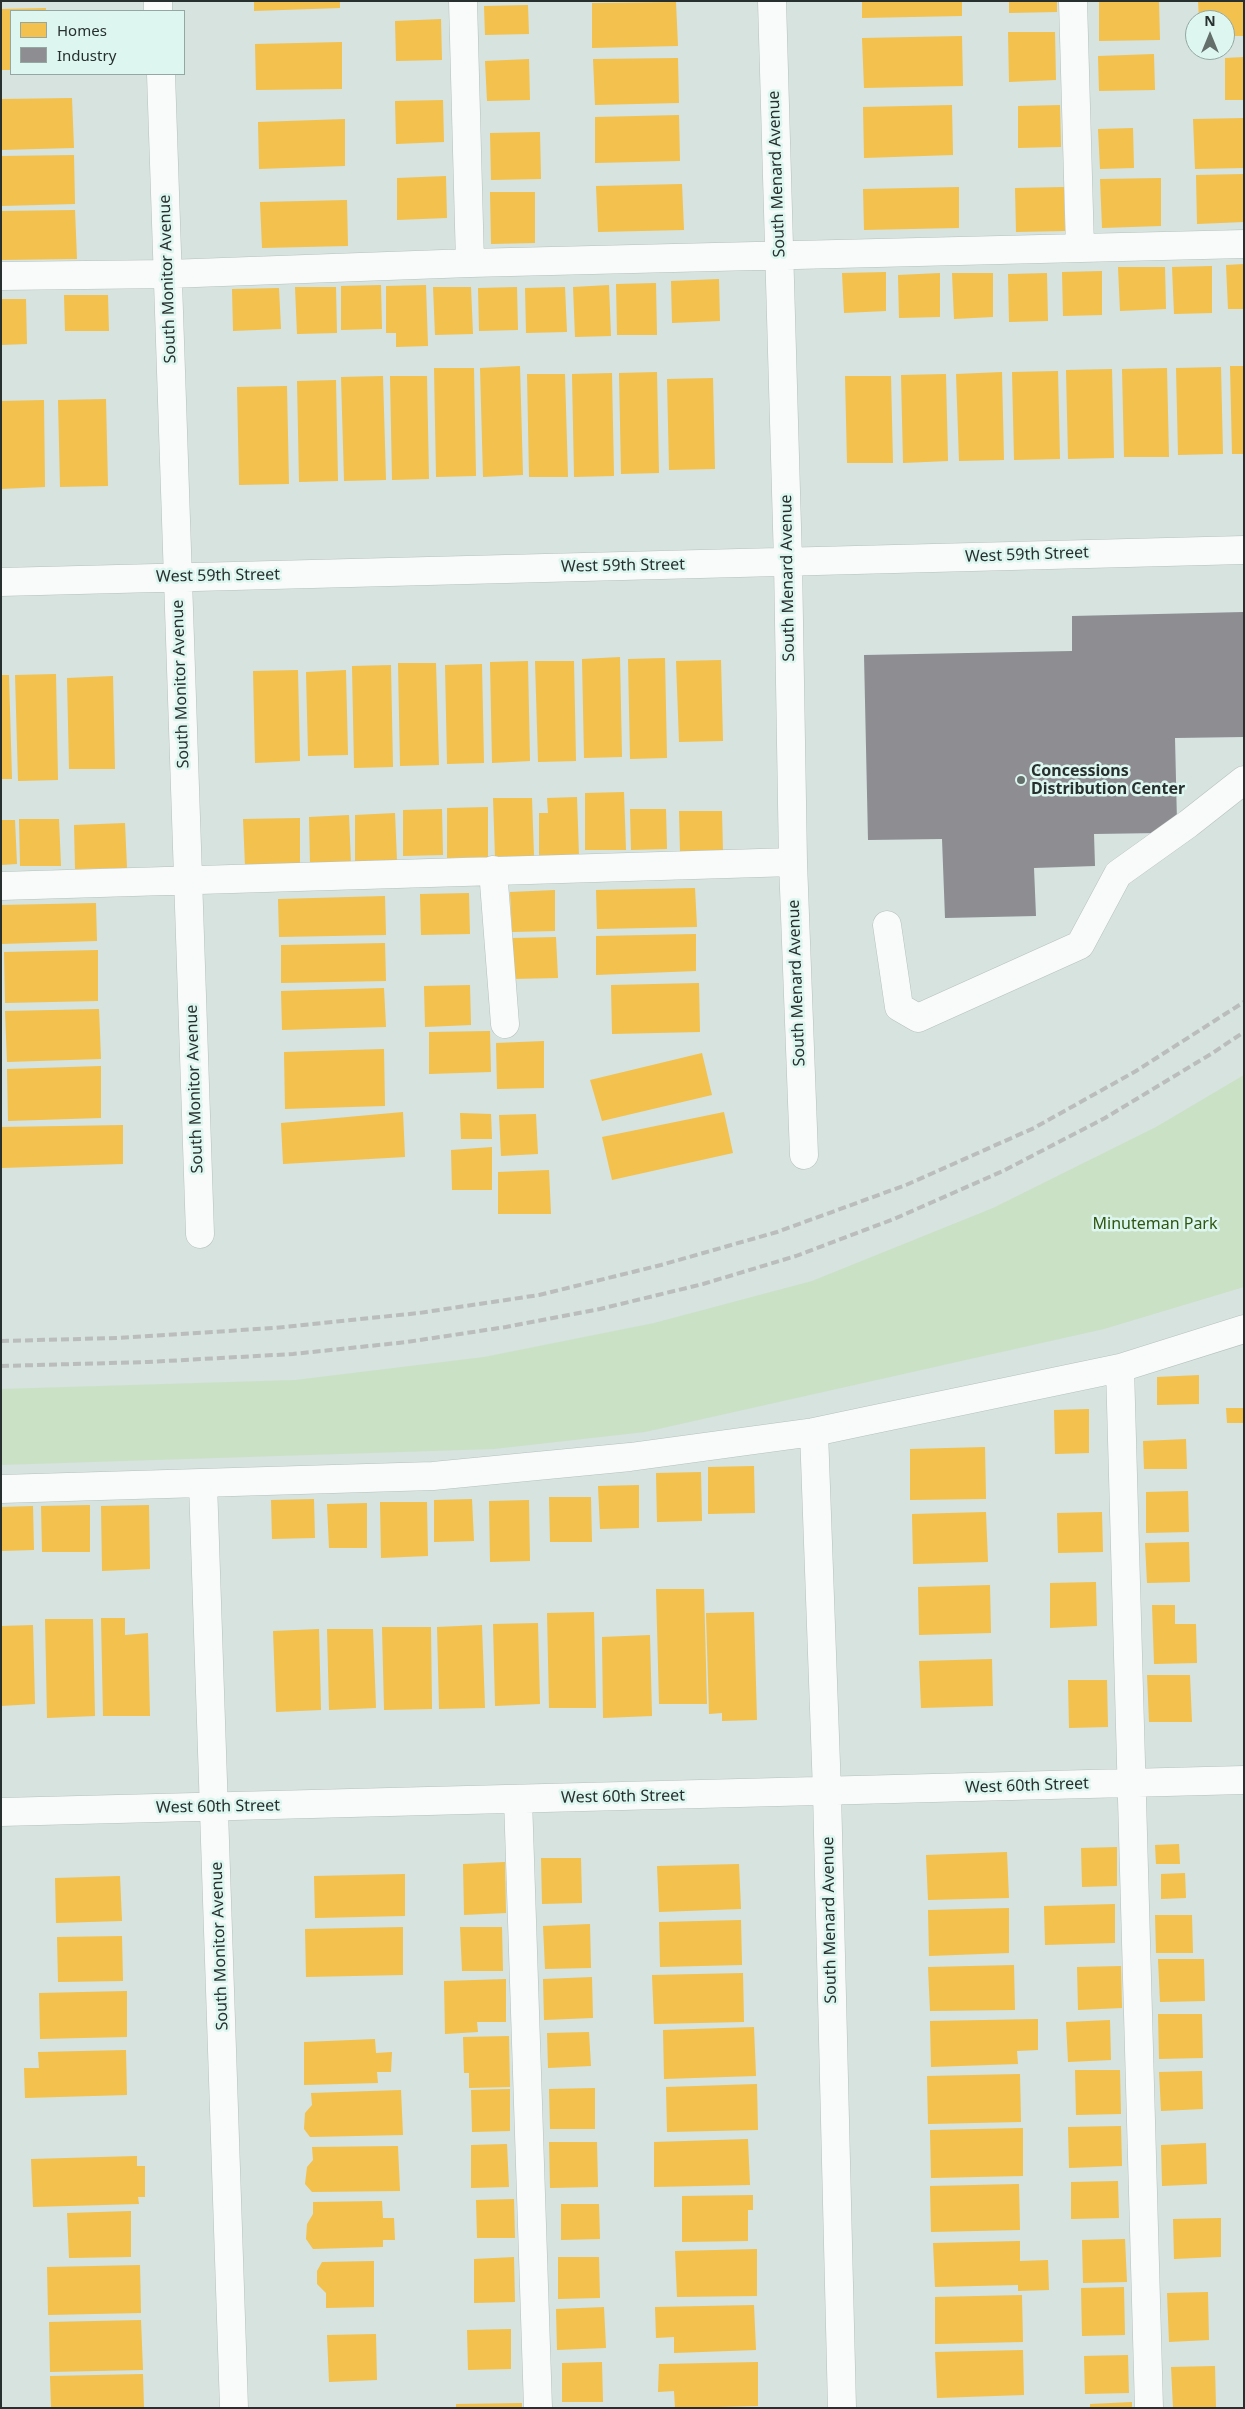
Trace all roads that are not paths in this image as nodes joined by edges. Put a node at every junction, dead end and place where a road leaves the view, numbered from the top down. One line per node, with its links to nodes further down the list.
1 (463, 1): 8 (street)
2 (772, 1): 7 (street, South Menard Avenue)
3 (1073, 1): 6 (street)
4 (161, 75): 9 (street, South Monitor Avenue)
5 (1244, 244): 6 (street)
6 (1080, 248): 7 (street)
7 (779, 256): 8 (street); 12 (street, South Menard Avenue)
8 (470, 263): 9 (street)
9 (168, 274): 10 (street); 13 (street, South Monitor Avenue)
10 (1, 276)
11 (1244, 550): 12 (street, West 59th Street)
12 (788, 562): 13 (street, West 59th Street); 16 (street, South Menard Avenue)
13 (178, 577): 14 (street, West 59th Street); 18 (street, South Monitor Avenue)
14 (1, 582)
15 (1244, 780): 20 (street)
16 (793, 862): 17 (street); 22 (street, South Menard Avenue)
17 (493, 870): 18 (street); 21 (street)
18 (188, 880): 19 (street); 23 (street, South Monitor Avenue)
19 (1, 886)
20 (887, 925)
21 (506, 1024)
22 (804, 1156)
23 (200, 1234)
24 (1244, 1329): 25 (street)
25 (1120, 1368): 26 (street); 30 (street)
26 (814, 1432): 27 (street); 31 (street, South Menard Avenue)
27 (203, 1484): 28 (street); 33 (street, South Monitor Avenue)
28 (1, 1488)
29 (1244, 1780): 30 (street, West 60th Street)
30 (1130, 1783): 31 (street, West 60th Street); 38 (street)
31 (827, 1792): 32 (street, West 60th Street); 37 (street, South Menard Avenue)
32 (518, 1799): 33 (street, West 60th Street); 36 (street)
33 (215, 1807): 34 (street, West 60th Street); 35 (street, South Monitor Avenue)
34 (1, 1812)
35 (234, 2408)
36 (538, 2408)
37 (842, 2408)
38 (1149, 2408)

